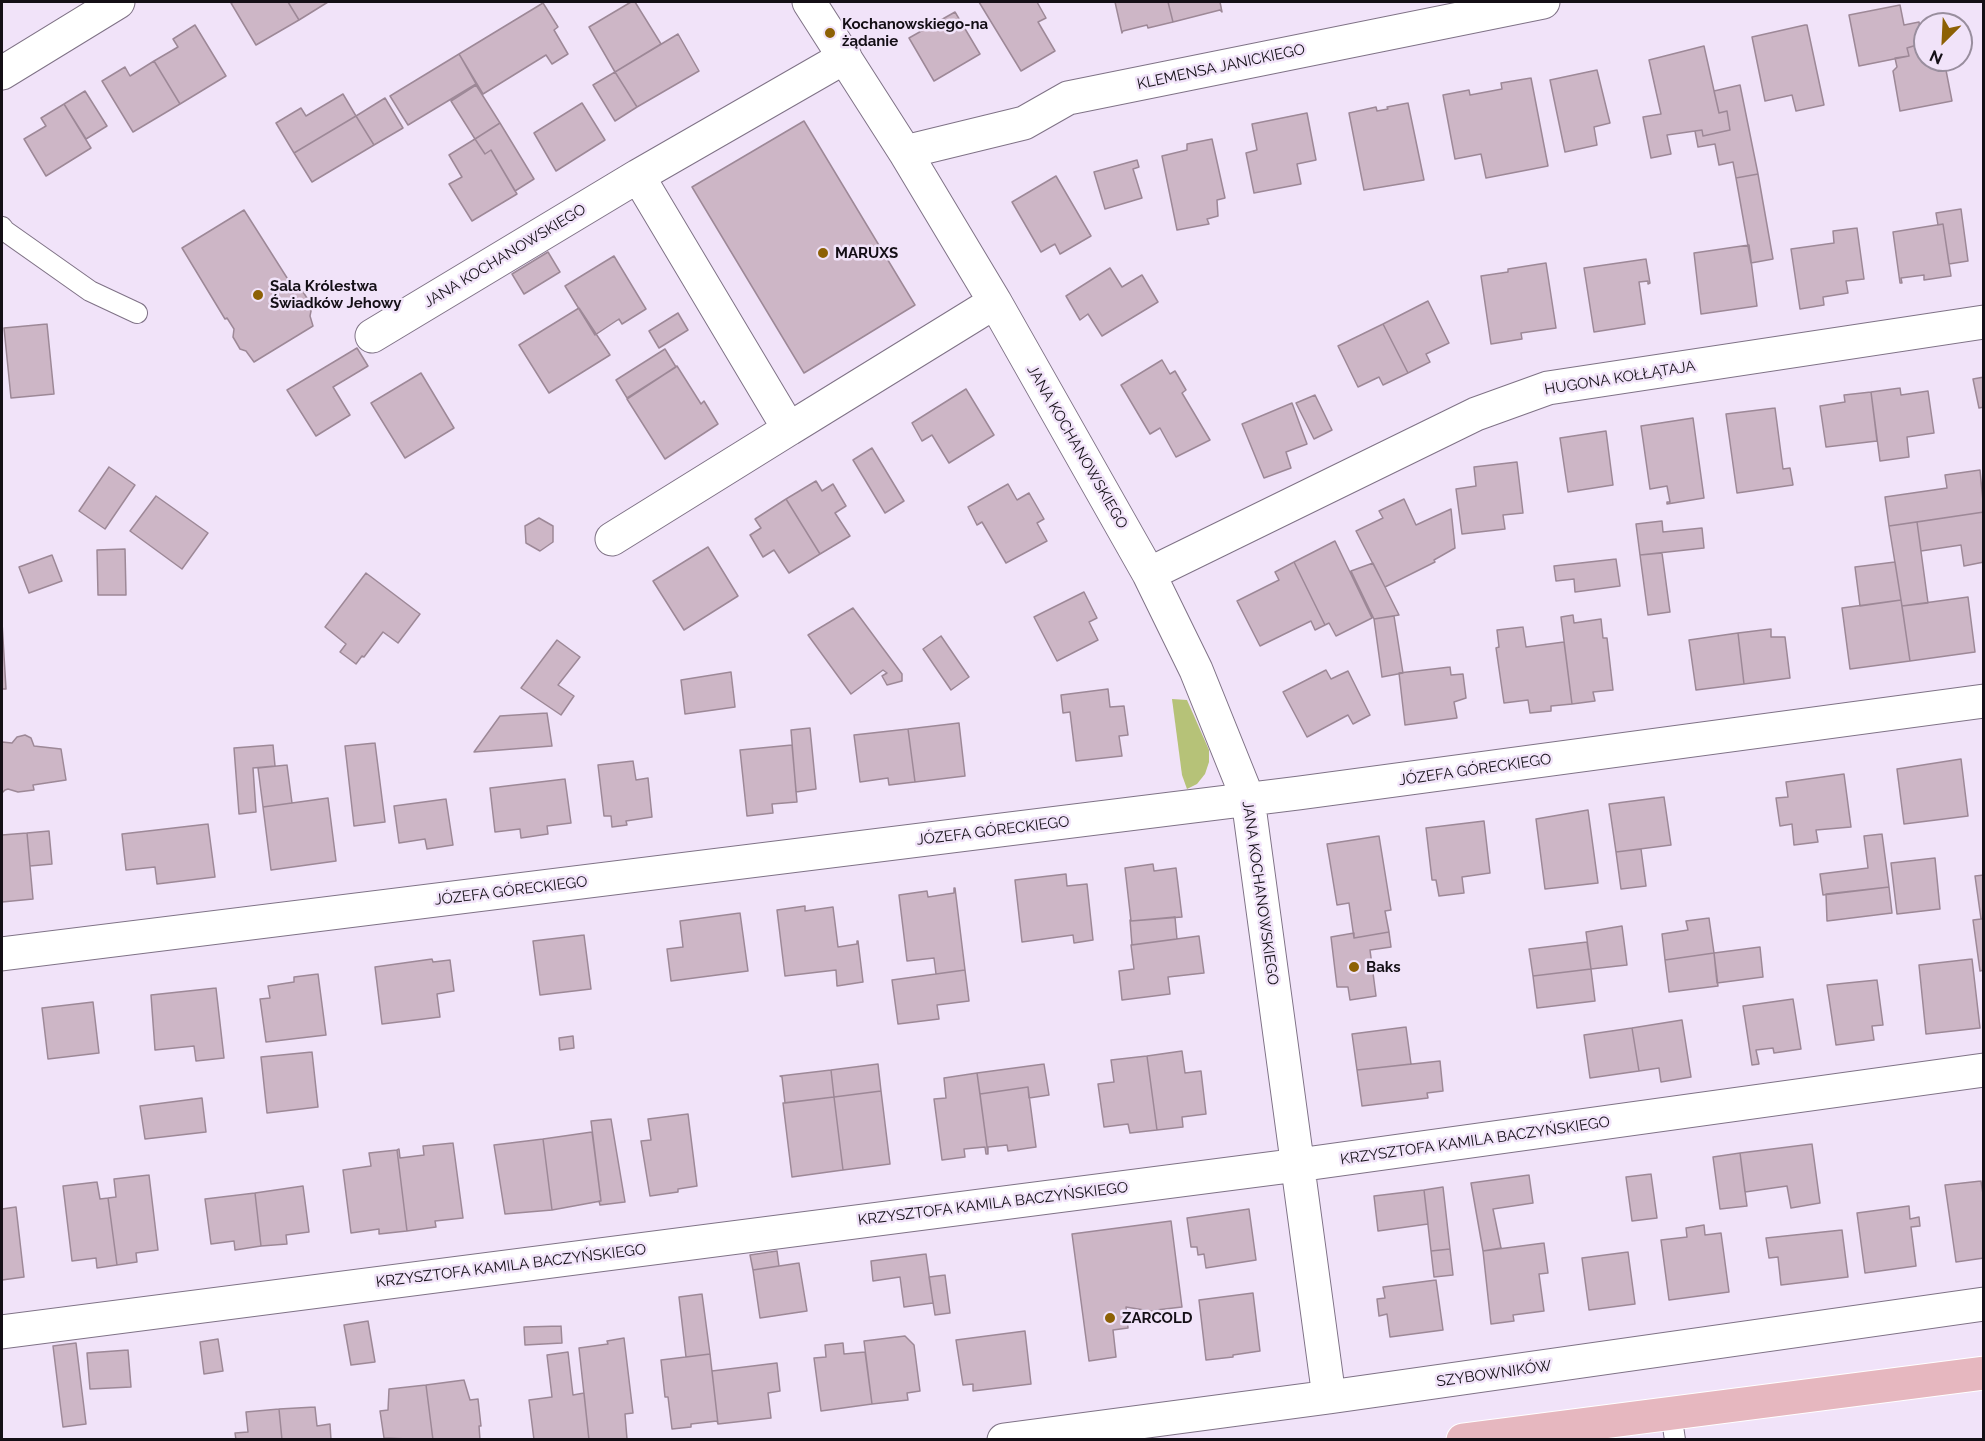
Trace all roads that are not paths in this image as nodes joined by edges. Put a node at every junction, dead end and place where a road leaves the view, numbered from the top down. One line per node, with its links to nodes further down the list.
1 (118, 2): 5 (street)
2 (809, 2): 4 (street, JANA KOCHANOWSKIEGO)
3 (1543, 2): 6 (street, KLEMENSA JANICKIEGO)
4 (844, 57): 6 (street, JANA KOCHANOWSKIEGO); 7 (street, JANA KOCHANOWSKIEGO)
5 (2, 73)
6 (905, 152): 9 (street, JANA KOCHANOWSKIEGO)
7 (638, 176): 12 (street, JANA KOCHANOWSKIEGO); 13 (street)
8 (2, 227): 10 (lane)
9 (995, 302): 13 (street); 15 (street, JANA KOCHANOWSKIEGO)
10 (137, 313)
11 (1983, 322): 15 (street, HUGONA KOŁŁĄTAJA)
12 (372, 336)
13 (789, 429): 14 (street)
14 (612, 539)
15 (1149, 574): 17 (street, JANA KOCHANOWSKIEGO)
16 (1983, 701): 17 (street, JÓZEFA GÓRECKIEGO)
17 (1248, 800): 18 (street, JÓZEFA GÓRECKIEGO); 20 (street, JANA KOCHANOWSKIEGO)
18 (2, 954)
19 (1983, 1070): 20 (street, KRZYSZTOFA KAMILA BACZYŃSKIEGO)
20 (1298, 1165): 22 (street, KRZYSZTOFA KAMILA BACZYŃSKIEGO); 24 (street, JANA KOCHANOWSKIEGO)
21 (1983, 1304): 24 (street, SZYBOWNIKÓW)
22 (2, 1332)
23 (1983, 1372): 25 (main road)
24 (1329, 1397): 26 (street, SZYBOWNIKÓW)
25 (1673, 1426): 27 (main road)
26 (1004, 1440)
27 (1463, 1440)

